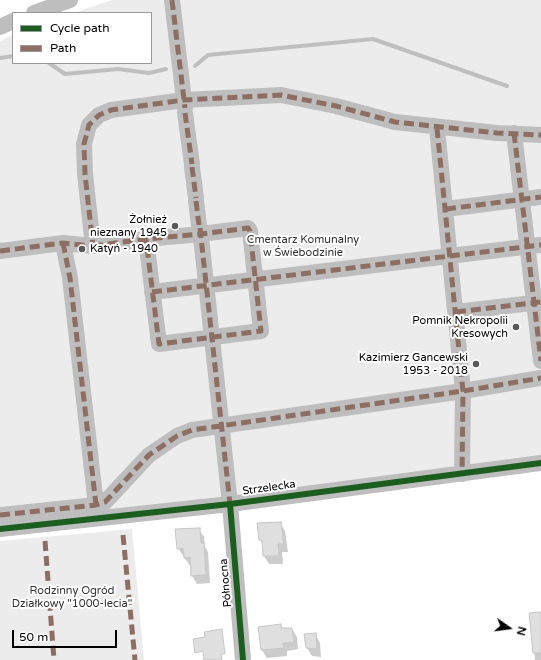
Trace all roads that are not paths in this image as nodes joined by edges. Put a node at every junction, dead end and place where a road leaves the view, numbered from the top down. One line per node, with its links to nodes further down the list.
1 (70, 0): 3 (street)
2 (172, 0): 6 (street, Północna)
3 (37, 12)
4 (12, 21): 5 (street)
5 (0, 27)
6 (185, 107): 7 (street); 13 (street, Północna); 16 (street)
7 (437, 128): 8 (street); 12 (street)
8 (514, 133): 9 (street); 11 (street)
9 (541, 135)
10 (541, 197): 11 (street)
11 (521, 200): 12 (street); 17 (street)
12 (446, 209): 19 (street)
13 (200, 229): 14 (street); 20 (street); 21 (street, Północna)
14 (146, 239): 16 (street); 22 (street)
15 (64, 243): 16 (street); 18 (street); 33 (street)
16 (93, 246)
17 (534, 246): 19 (street); 23 (street)
18 (0, 251)
19 (451, 257): 20 (street); 24 (street)
20 (255, 280): 21 (street); 25 (street)
21 (206, 286): 22 (street); 25 (street, Północna)
22 (152, 292): 25 (street)
23 (537, 303): 24 (street); 26 (street)
24 (456, 312): 28 (street)
25 (211, 338): 29 (street, Północna)
26 (541, 361)
27 (541, 378): 28 (street)
28 (463, 391): 29 (street); 31 (street)
29 (221, 427): 32 (street, Północna); 33 (street)
30 (541, 463): 31 (street, Strzelecka)
31 (462, 474): 32 (street, Strzelecka)
32 (230, 504): 35 (street, Strzelecka); 36 (street, Północna)
33 (96, 505): 34 (street)
34 (0, 515)
35 (0, 529)
36 (243, 660)

